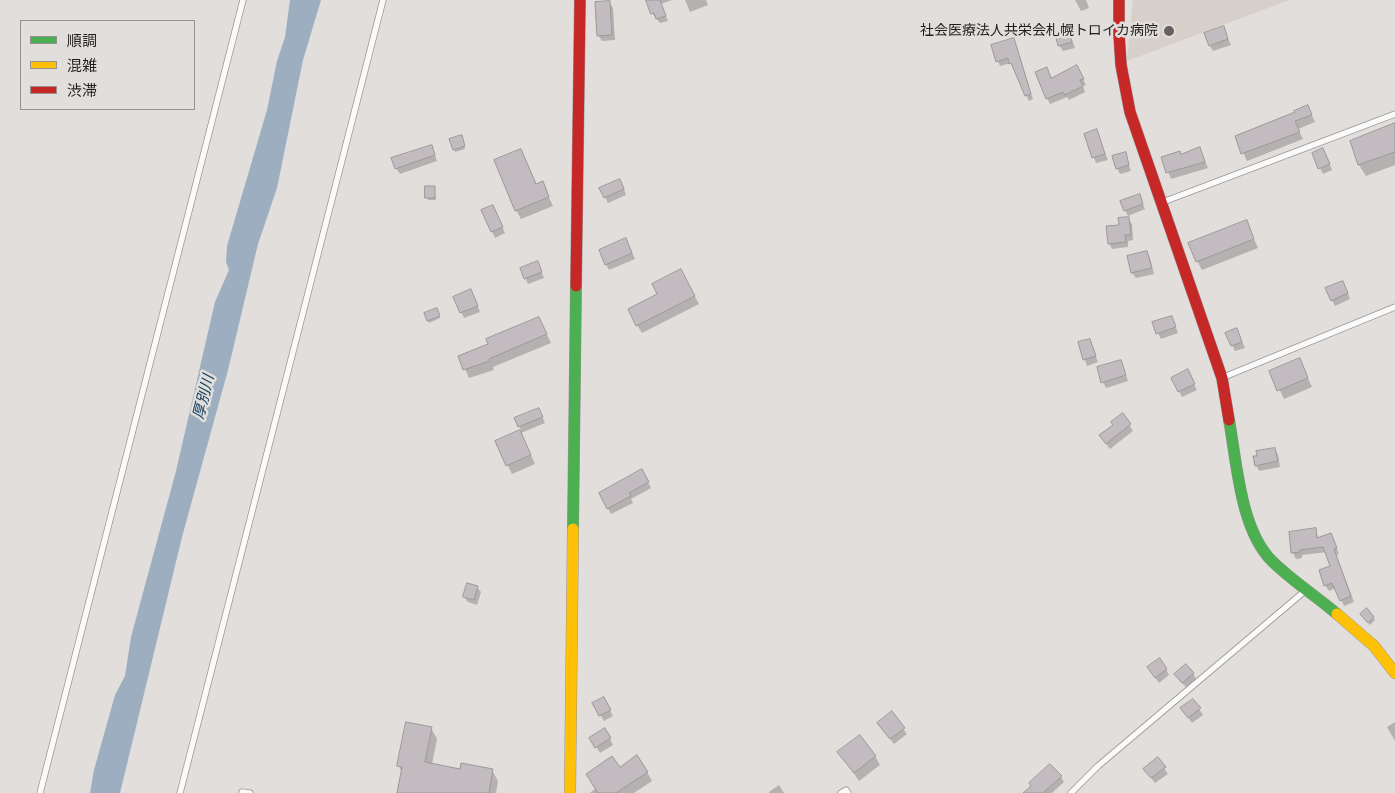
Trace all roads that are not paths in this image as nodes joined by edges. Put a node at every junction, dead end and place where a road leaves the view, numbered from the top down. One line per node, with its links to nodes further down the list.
1 (243, 0): 12 (lane)
2 (383, 0): 13 (lane)
3 (580, 0): 15 (street)
4 (1118, 0): 6 (street)
5 (1395, 114): 6 (lane)
6 (1161, 203): 8 (street)
7 (1395, 307): 8 (lane)
8 (1222, 378): 9 (street)
9 (1306, 590): 10 (street); 18 (lane)
10 (1395, 673)
11 (242, 792): 14 (lane)
12 (40, 793)
13 (180, 793)
14 (250, 793)
15 (570, 793)
16 (842, 793): 17 (lane)
17 (848, 793)
18 (1071, 793)

